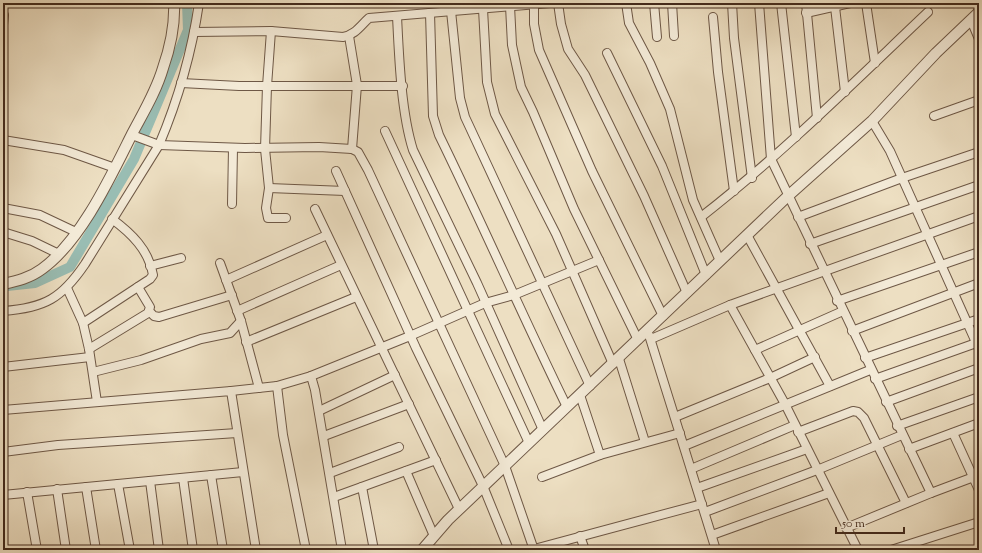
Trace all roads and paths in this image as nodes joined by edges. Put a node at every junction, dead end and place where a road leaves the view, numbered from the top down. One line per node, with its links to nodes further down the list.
1 (174, 3): 46 (street)
2 (199, 3): 29 (street)
3 (550, 3): 14 (street)
4 (558, 3): 98 (street)
5 (626, 3): 69 (street)
6 (654, 3): 32 (street)
7 (672, 3): 31 (street)
8 (732, 3): 57 (street)
9 (759, 3): 54 (street)
10 (781, 3): 47 (street)
11 (806, 3): 22 (street)
12 (846, 3): 16 (street)
13 (866, 3): 35 (street)
14 (534, 4): 15 (street); 111 (street)
15 (510, 6): 17 (street); 82 (street)
16 (835, 6): 22 (street); 40 (street)
17 (483, 9): 18 (street); 88 (street)
18 (451, 11): 21 (street); 94 (street)
19 (928, 12): 35 (street)
20 (979, 12): 26 (street)
21 (430, 13): 24 (street); 101 (street)
22 (806, 13): 43 (street)
23 (4, 15): 27 (street)
24 (397, 16): 30 (street); 39 (street)
25 (713, 17): 62 (street)
26 (971, 20): 33 (street); 44 (street)
27 (3, 25)
28 (271, 31): 29 (street); 30 (street); 38 (street)
29 (194, 32): 36 (street)
30 (349, 36): 37 (street)
31 (674, 36)
32 (657, 37)
33 (979, 39)
34 (607, 53): 90 (street)
35 (875, 63): 40 (street)
36 (181, 83): 38 (street); 49 (street)
37 (357, 85): 38 (street); 39 (street); 52 (street)
38 (267, 86): 51 (street)
39 (403, 86): 104 (street)
40 (844, 92): 43 (street)
41 (979, 100): 42 (street)
42 (934, 116)
43 (817, 118): 47 (street)
44 (872, 121): 58 (street); 63 (street)
45 (385, 132): 110 (street)
46 (135, 137): 49 (street); 55 (street)
47 (796, 137): 54 (street)
48 (3, 140): 55 (street)
49 (156, 144): 50 (street); 71 (street)
50 (233, 148): 51 (street); 64 (street)
51 (265, 149): 52 (street); 60 (street)
52 (352, 149): 115 (street)
53 (979, 152): 58 (street)
54 (771, 159): 57 (street); 63 (street)
55 (115, 168): 74 (street)
56 (336, 171): 61 (street)
57 (752, 178): 62 (street)
58 (902, 178): 65 (street); 70 (street)
59 (979, 184): 65 (street)
60 (269, 188): 61 (street); 72 (street)
61 (345, 191): 120 (street)
62 (734, 191): 69 (street)
63 (788, 196): 70 (street); 76 (street)
64 (232, 204)
65 (915, 207): 77 (street); 78 (street)
66 (3, 208): 74 (street)
67 (315, 209): 75 (street)
68 (979, 216): 77 (street)
69 (701, 217): 83 (street)
70 (798, 217): 78 (street)
71 (112, 218): 86 (street); 96 (street)
72 (286, 218)
73 (3, 232): 80 (street)
74 (76, 232): 80 (street)
75 (327, 235): 85 (street); 91 (street)
76 (748, 235): 83 (street); 97 (street)
77 (928, 235): 87 (street); 89 (street)
78 (810, 244): 89 (street)
79 (979, 252): 87 (street)
80 (59, 254): 93 (street)
81 (180, 258): 86 (street)
82 (599, 260): 88 (street); 121 (street)
83 (720, 261): 90 (street)
84 (220, 263): 91 (street)
85 (341, 265): 102 (street); 108 (street)
86 (150, 266): 95 (street)
87 (942, 266): 99 (street); 103 (street)
88 (571, 271): 94 (street); 129 (street)
89 (824, 271): 97 (street); 103 (street)
90 (706, 275): 98 (street)
91 (226, 280): 100 (street)
92 (979, 283): 99 (street)
93 (3, 284)
94 (542, 284): 101 (street); 139 (street)
95 (138, 287): 106 (street); 114 (street)
96 (67, 288): 107 (street); 114 (street)
97 (776, 288): 105 (street); 117 (street)
98 (687, 293): 111 (street)
99 (954, 293): 116 (street); 118 (street)
100 (232, 295): 106 (street); 108 (street)
101 (514, 295): 104 (street); 149 (street)
102 (356, 296): 122 (street); 124 (street)
103 (838, 300): 109 (street)
104 (485, 303): 110 (street); 156 (street)
105 (730, 305): 119 (street); 125 (street)
106 (149, 310): 126 (street)
107 (3, 311)
108 (237, 311): 113 (street)
109 (843, 311): 117 (street); 118 (street)
110 (468, 312): 115 (street); 163 (street)
111 (663, 316): 119 (street)
112 (979, 319): 116 (street)
113 (241, 321): 122 (street); 133 (street)
114 (83, 323): 126 (street)
115 (438, 323): 120 (street); 172 (street)
116 (968, 323): 123 (street); 128 (street)
117 (800, 331): 125 (street); 127 (street)
118 (852, 331): 128 (street)
119 (649, 335): 121 (street); 152 (street)
120 (410, 336): 124 (street); 184 (street)
121 (638, 340): 129 (street)
122 (246, 342): 141 (street)
123 (978, 344): 137 (street)
124 (381, 348): 134 (street); 135 (street)
125 (755, 350): 136 (street)
126 (90, 353): 130 (street); 133 (street)
127 (815, 358): 136 (street); 140 (street)
128 (865, 358): 132 (street)
129 (616, 361): 139 (street); 162 (street)
130 (3, 367)
131 (979, 368): 146 (street)
132 (870, 370): 137 (street); 140 (street)
133 (93, 372): 145 (street)
134 (395, 375): 147 (street); 151 (street)
135 (311, 376): 138 (street); 151 (street)
136 (770, 378): 148 (street); 152 (street)
137 (875, 379): 146 (street)
138 (277, 386): 141 (street); 212 (street)
139 (590, 386): 143 (street)
140 (830, 386): 148 (street)
141 (259, 388): 142 (street)
142 (231, 391): 145 (street); 157 (street)
143 (580, 395): 149 (street); 170 (street)
144 (979, 397): 154 (street)
145 (97, 402): 150 (street)
146 (886, 402): 154 (street)
147 (409, 404): 161 (street); 171 (street)
148 (785, 404): 155 (street); 165 (street)
149 (567, 407): 156 (street)
150 (3, 410)
151 (319, 411): 161 (street)
152 (675, 417): 158 (street)
153 (979, 423): 159 (street)
154 (897, 426): 160 (street)
155 (797, 429): 164 (street); 167 (street); 173 (street)
156 (543, 430): 163 (street)
157 (237, 433): 169 (street); 176 (street)
158 (680, 433): 162 (street); 165 (street)
159 (953, 433): 168 (street); 179 (street)
160 (902, 435): 164 (street); 168 (street)
161 (324, 436): 177 (street)
162 (645, 442): 170 (street)
163 (529, 443): 172 (street)
164 (878, 445): 174 (street); 195 (street)
165 (684, 446): 173 (street)
166 (400, 447): 177 (street)
167 (807, 449): 174 (street); 187 (street)
168 (908, 449): 192 (street)
169 (3, 452)
170 (600, 455): 180 (street)
171 (436, 460): 175 (street); 197 (street)
172 (505, 466): 184 (street); 203 (street)
173 (691, 469): 187 (street)
174 (817, 470): 191 (street); 196 (street)
175 (406, 471): 186 (street); 201 (street)
176 (243, 472): 178 (street); 211 (street)
177 (330, 473): 194 (street)
178 (211, 475): 181 (street); 210 (street)
179 (976, 476): 189 (street); 192 (street)
180 (542, 477)
181 (183, 478): 182 (street); 209 (street)
182 (150, 481): 183 (street); 208 (street)
183 (118, 484): 185 (street); 207 (street)
184 (484, 486): 197 (street); 216 (street)
185 (86, 487): 188 (street); 206 (street)
186 (362, 487): 194 (street); 214 (street)
187 (697, 488): 196 (street)
188 (58, 489): 190 (street); 205 (street)
189 (979, 490)
190 (27, 492): 193 (street); 204 (street)
191 (829, 493): 199 (street); 200 (street)
192 (931, 493): 195 (street)
193 (3, 494)
194 (334, 497): 213 (street)
195 (906, 503): 199 (street)
196 (703, 508): 200 (street); 202 (street)
197 (459, 509): 201 (street)
198 (979, 522): 220 (street)
199 (846, 528): 219 (street)
200 (712, 535): 218 (street)
201 (434, 536): 215 (street)
202 (580, 536): 203 (street); 217 (street)
203 (534, 549)
204 (37, 550)
205 (66, 550)
206 (96, 550)
207 (130, 550)
208 (159, 550)
209 (193, 550)
210 (223, 550)
211 (256, 550)
212 (306, 550)
213 (342, 550)
214 (374, 550)
215 (422, 550)
216 (509, 550)
217 (585, 550)
218 (716, 550)
219 (858, 550)
220 (890, 550)

